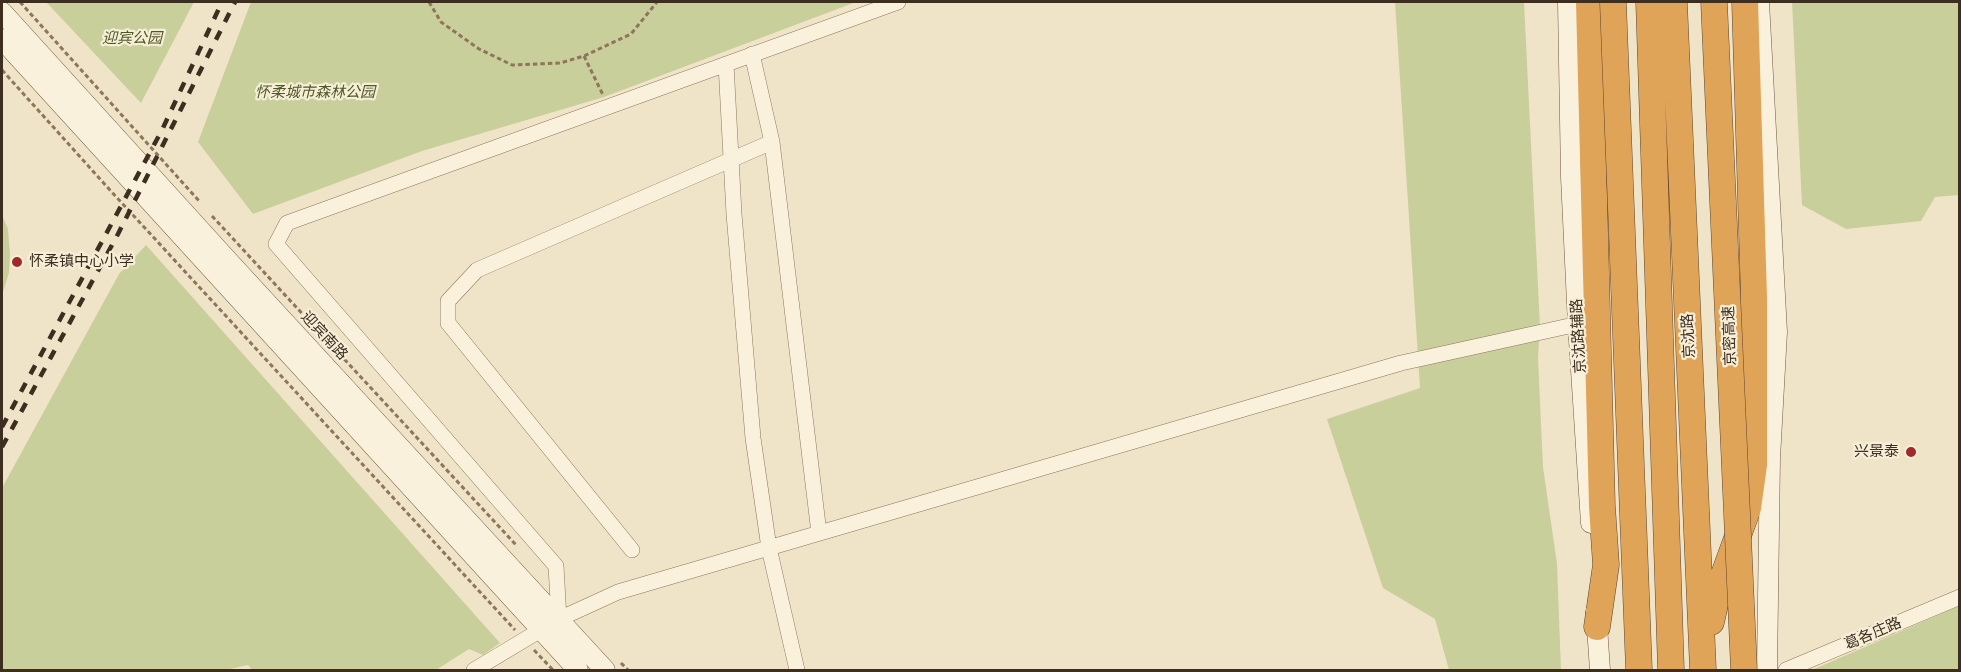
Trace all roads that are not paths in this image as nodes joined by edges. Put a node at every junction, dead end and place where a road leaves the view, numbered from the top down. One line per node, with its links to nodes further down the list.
1 (898, 2): 12 (street)
2 (1568, 2): 16 (main road, 京沈路辅路)
3 (1589, 2): 17 (highway)
4 (1613, 2): 32 (highway, bridge)
5 (1649, 2): 22 (highway, 京沈路)
6 (1674, 2): 26 (highway, 京沈路)
7 (1714, 2): 34 (highway, 京密高速, bridge)
8 (1745, 2): 26 (highway)
9 (1759, 2): 35 (main road)
10 (2, 12): 23 (main road, 迎宾南路)
11 (2, 39): 25 (main road)
12 (752, 54): 13 (street); 14 (street)
13 (726, 64): 15 (street); 23 (street)
14 (772, 142): 15 (street); 18 (street)
15 (731, 158): 19 (street); 20 (street)
16 (1578, 324): 18 (street); 24 (main road, 京沈路辅路)
17 (1602, 507): 22 (highway); 24 (highway)
18 (819, 533): 19 (street)
19 (769, 548): 23 (street); 30 (street)
20 (632, 550)
21 (1959, 597): 36 (street, 葛各庄路)
22 (1669, 603): 33 (highway, 京沈路)
23 (559, 619): 25 (street); 27 (main road, 迎宾南路)
24 (1597, 627): 31 (main road, 京沈路辅路)
25 (542, 630): 28 (street); 29 (main road)
26 (1703, 663)
27 (613, 666)
28 (474, 670)
29 (578, 670)
30 (797, 670)
31 (1600, 670)
32 (1639, 670)
33 (1671, 670)
34 (1744, 670)
35 (1767, 670)
36 (1786, 670)

